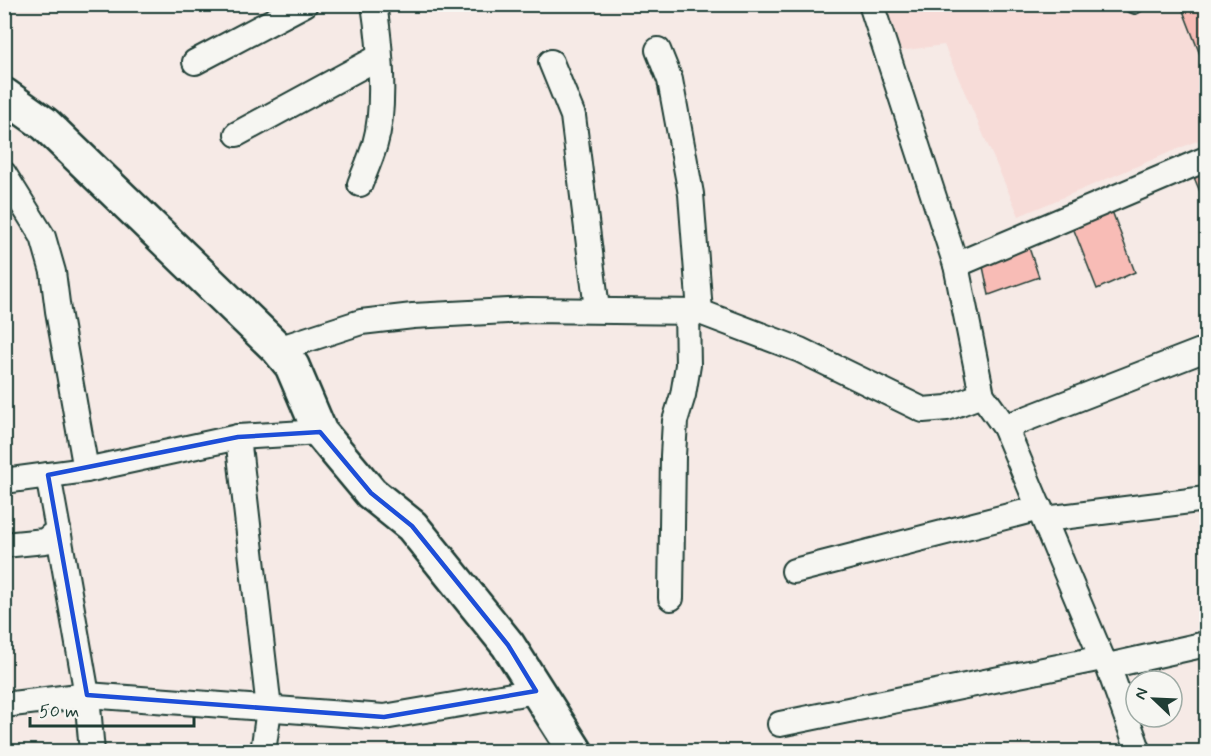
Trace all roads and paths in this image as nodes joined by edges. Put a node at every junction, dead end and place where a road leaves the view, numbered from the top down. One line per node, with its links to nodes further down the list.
1 (305, 4): 8 (street)
2 (374, 4): 7 (street)
3 (871, 4): 15 (street)
4 (1127, 4): 5 (lane)
5 (1140, 4)
6 (658, 50): 17 (street)
7 (379, 57): 11 (street); 14 (street)
8 (195, 62)
9 (551, 62): 16 (street)
10 (4, 94): 18 (street)
11 (237, 134)
12 (1206, 159): 15 (street)
13 (4, 174): 24 (street)
14 (360, 184)
15 (956, 266): 20 (street)
16 (597, 309): 17 (street); 18 (street)
17 (694, 312): 20 (street); 32 (street)
18 (279, 349): 22 (street)
19 (1206, 349): 21 (street)
20 (982, 395): 21 (street)
21 (1005, 427): 28 (street)
22 (321, 432): 23 (street); 35 (street)
23 (238, 437): 24 (street); 38 (street)
24 (86, 470): 25 (street)
25 (48, 475): 26 (street); 29 (street)
26 (4, 481)
27 (1206, 499): 28 (street)
28 (1042, 513): 31 (street); 34 (street)
29 (57, 530): 30 (street); 36 (street)
30 (4, 545)
31 (794, 571)
32 (671, 598)
33 (1206, 644): 34 (street)
34 (1105, 662): 39 (street); 43 (street)
35 (536, 691): 38 (street); 42 (street)
36 (87, 695): 37 (street); 38 (street); 40 (street)
37 (4, 705)
38 (269, 709): 41 (street)
39 (780, 724)
40 (92, 752)
41 (262, 752)
42 (576, 752)
43 (1139, 752)

